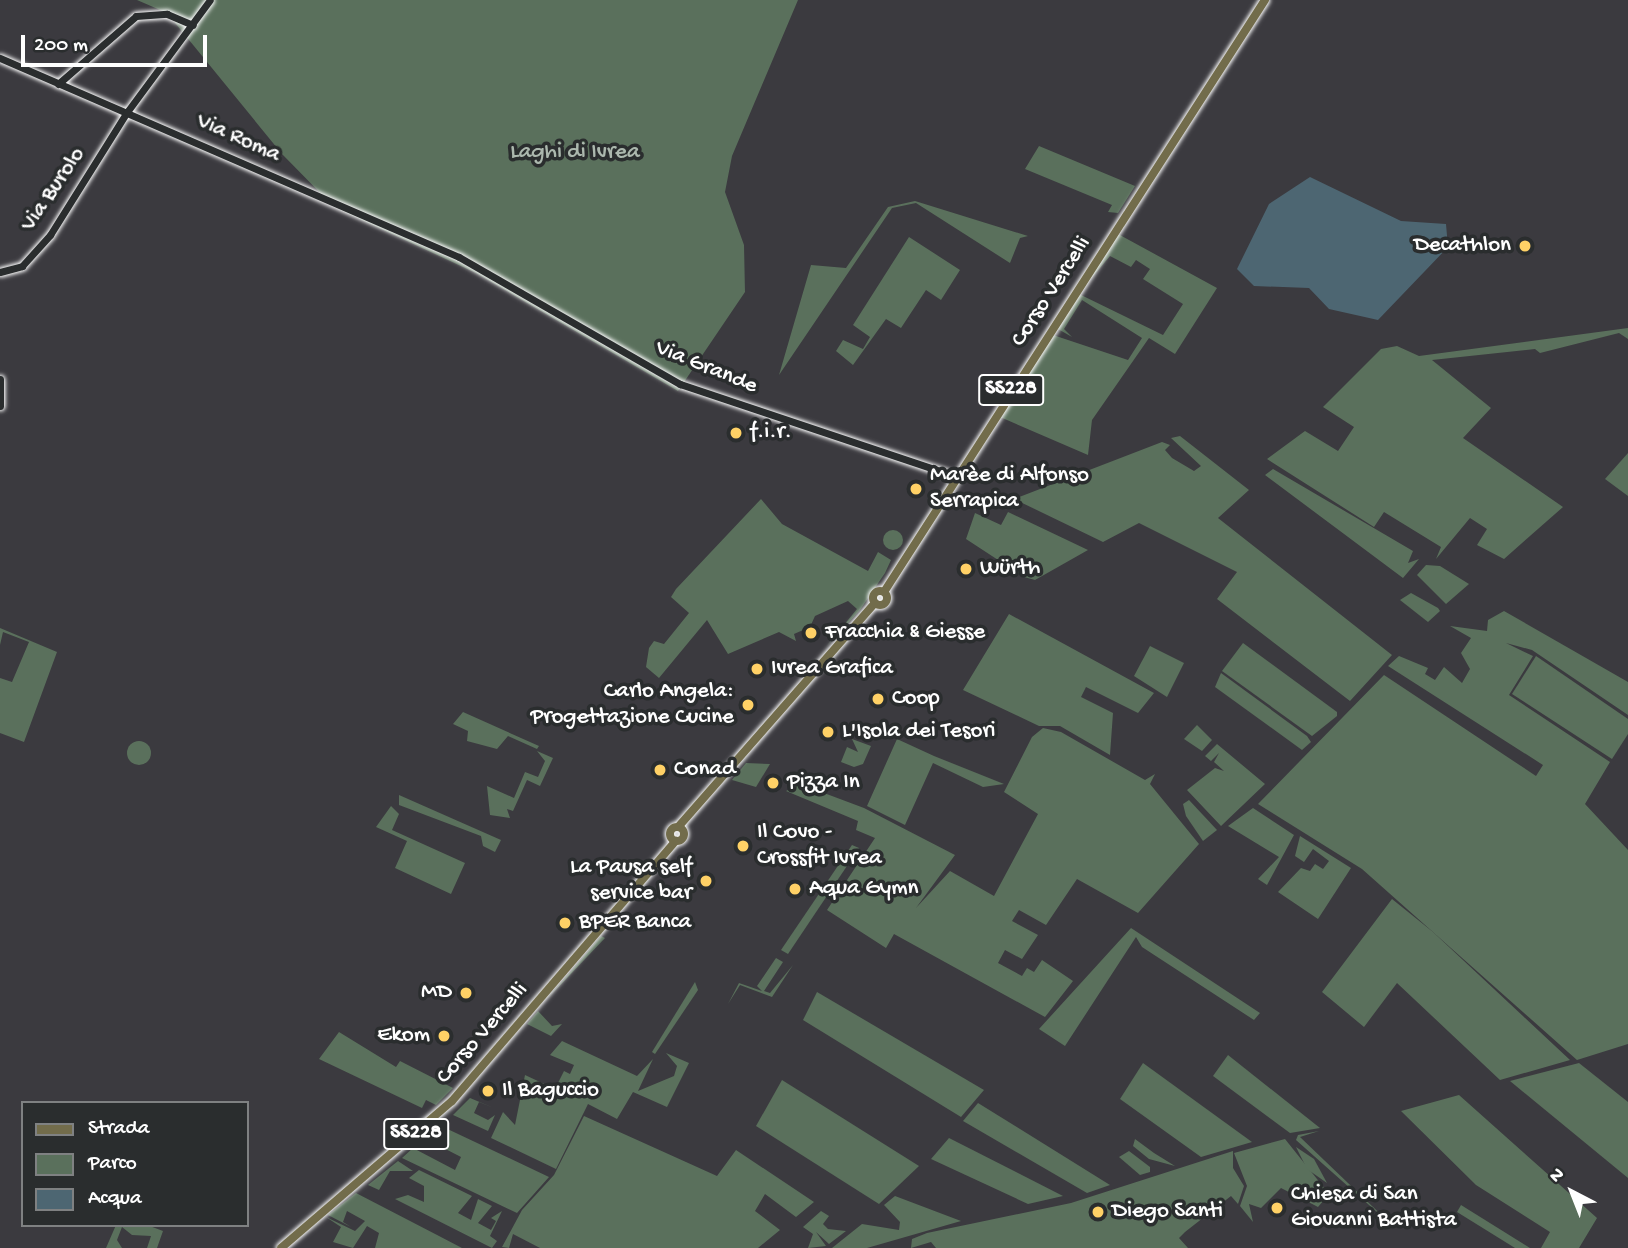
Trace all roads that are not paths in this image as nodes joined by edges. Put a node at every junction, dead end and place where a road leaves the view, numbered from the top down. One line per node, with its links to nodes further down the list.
1 (210, 0): 3 (street, Via Burolo)
2 (1265, 0): 11 (main road, Corso Vercelli / SS228)
3 (193, 25): 5 (street); 6 (street, Via Burolo)
4 (0, 58): 5 (street, Via Roma)
5 (58, 84): 6 (street, Via Roma)
6 (127, 112): 7 (street, Via Roma); 8 (street, Via Burolo)
7 (459, 257): 11 (street, Via Grande)
8 (0, 272)
9 (0, 379): 10 (street)
10 (0, 406)
11 (955, 476): 12 (main road, Corso Vercelli / SS228)
12 (281, 1248)

